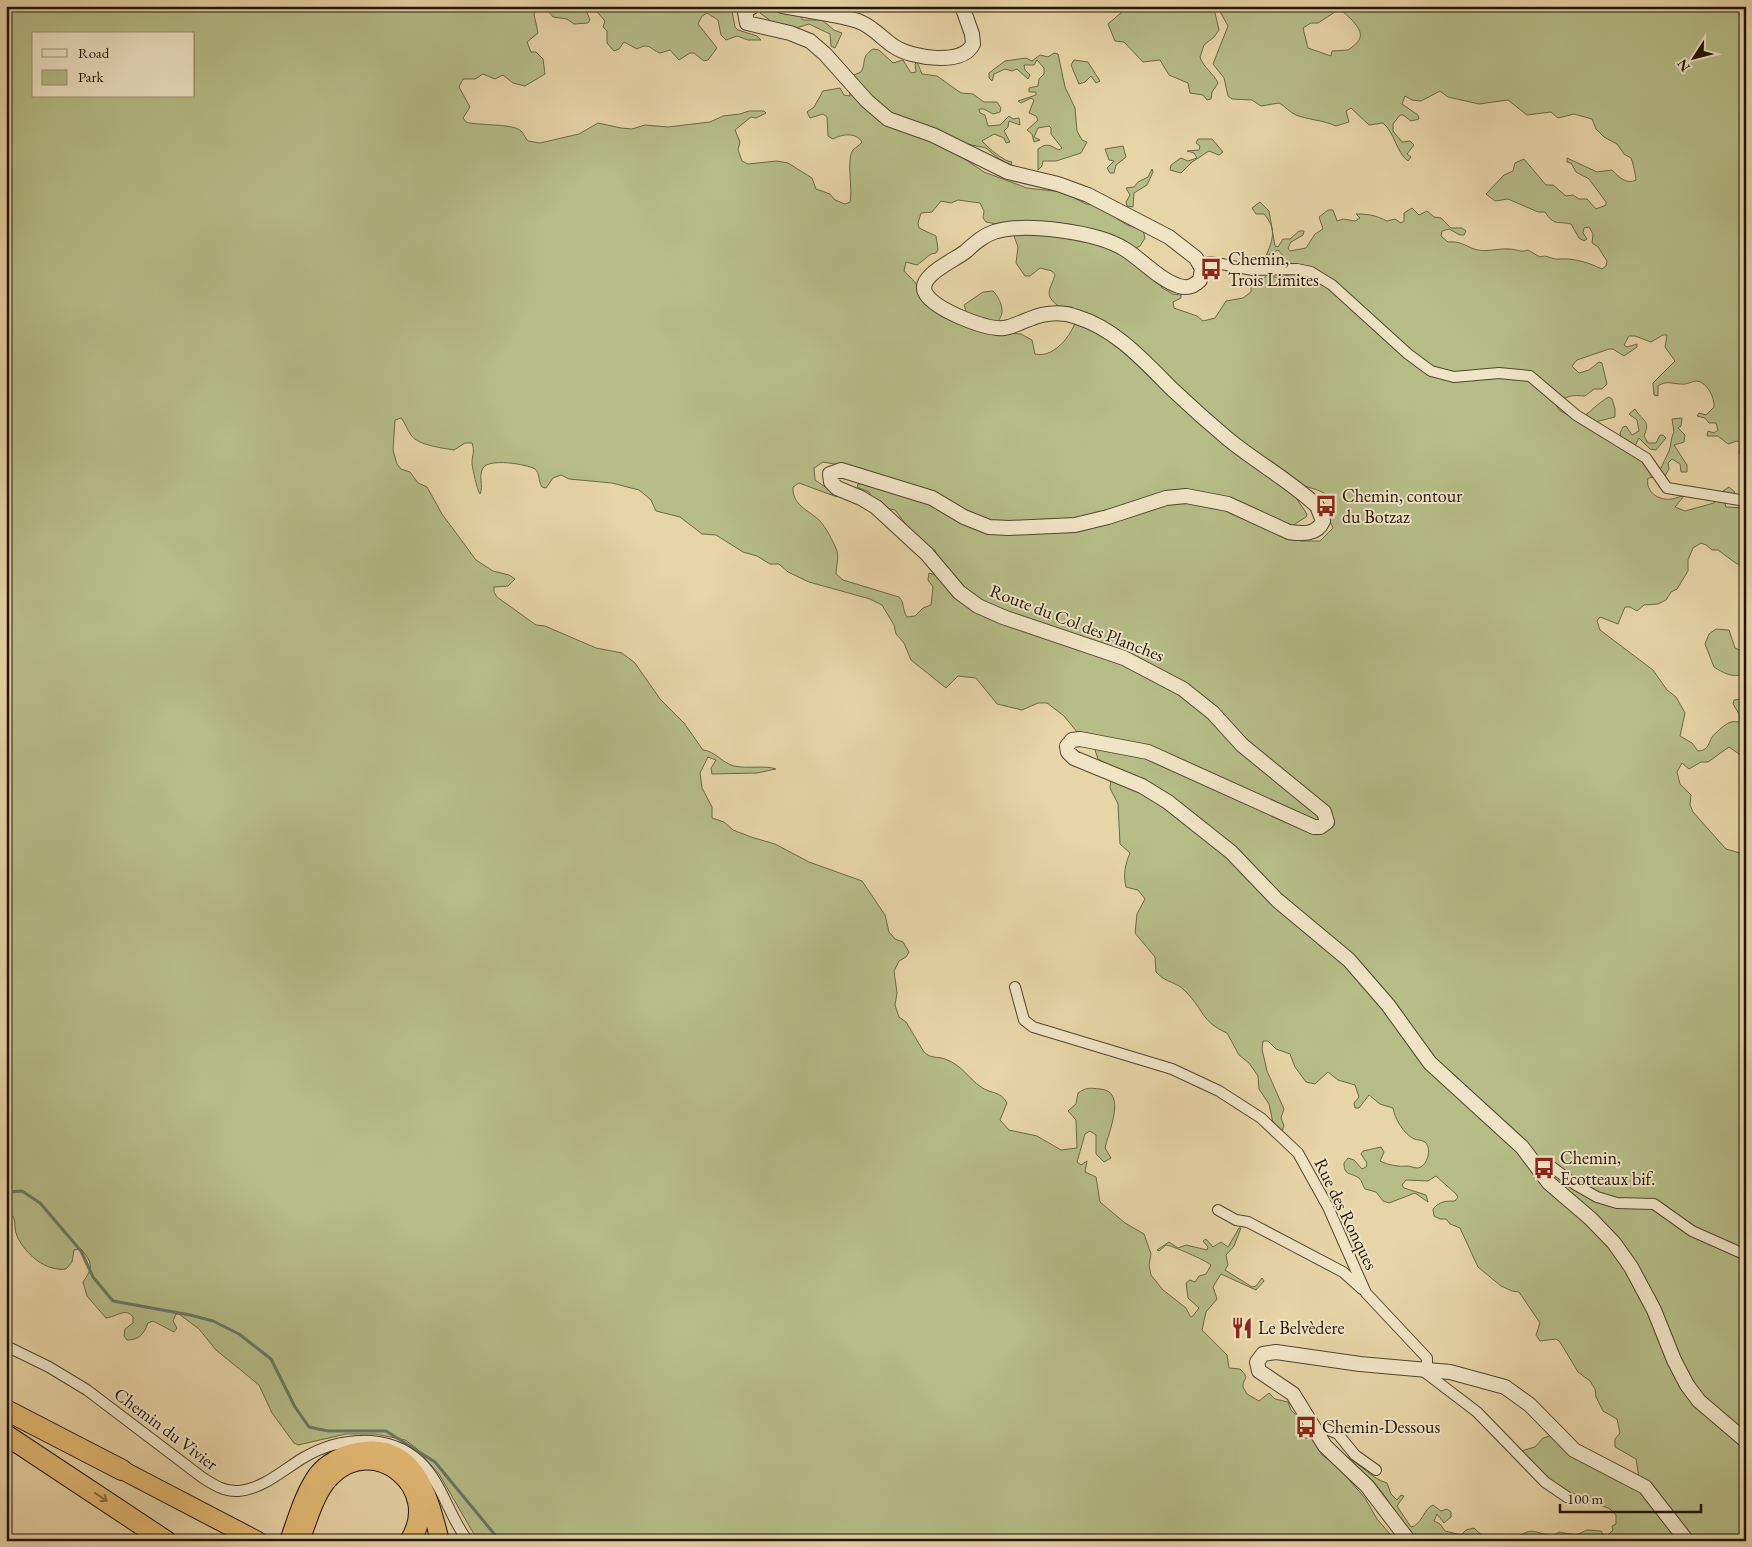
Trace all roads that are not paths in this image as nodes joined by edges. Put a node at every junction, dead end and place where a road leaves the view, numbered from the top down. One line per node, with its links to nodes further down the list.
1 (752, 6): 4 (street)
2 (782, 6): 3 (street)
3 (962, 6)
4 (1200, 264): 5 (street); 7 (street, Route du Col des Planches)
5 (1746, 502)
6 (1015, 987): 10 (street, Rue des Ronques)
7 (1536, 1167): 9 (street); 17 (street, Route du Col des Planches)
8 (1218, 1210): 10 (street)
9 (1746, 1255)
10 (1366, 1293): 12 (street, Rue des Ronques)
11 (6, 1346): 28 (street, Chemin du Vivier)
12 (1424, 1369): 15 (street); 20 (street); 30 (street)
13 (6, 1410): 19 (highway)
14 (6, 1424): 19 (highway)
15 (1317, 1433): 18 (street); 29 (street)
16 (6, 1435): 22 (highway, one-way to 22)
17 (1746, 1441)
18 (1376, 1470)
19 (119, 1475): 23 (highway); 24 (highway)
20 (1567, 1496)
21 (300, 1528): 25 (highway); 26 (highway); 27 (highway)
22 (166, 1541)
23 (235, 1541)
24 (258, 1541)
25 (289, 1541)
26 (410, 1541)
27 (440, 1541)
28 (468, 1541)
29 (1409, 1541)
30 (1687, 1541)

